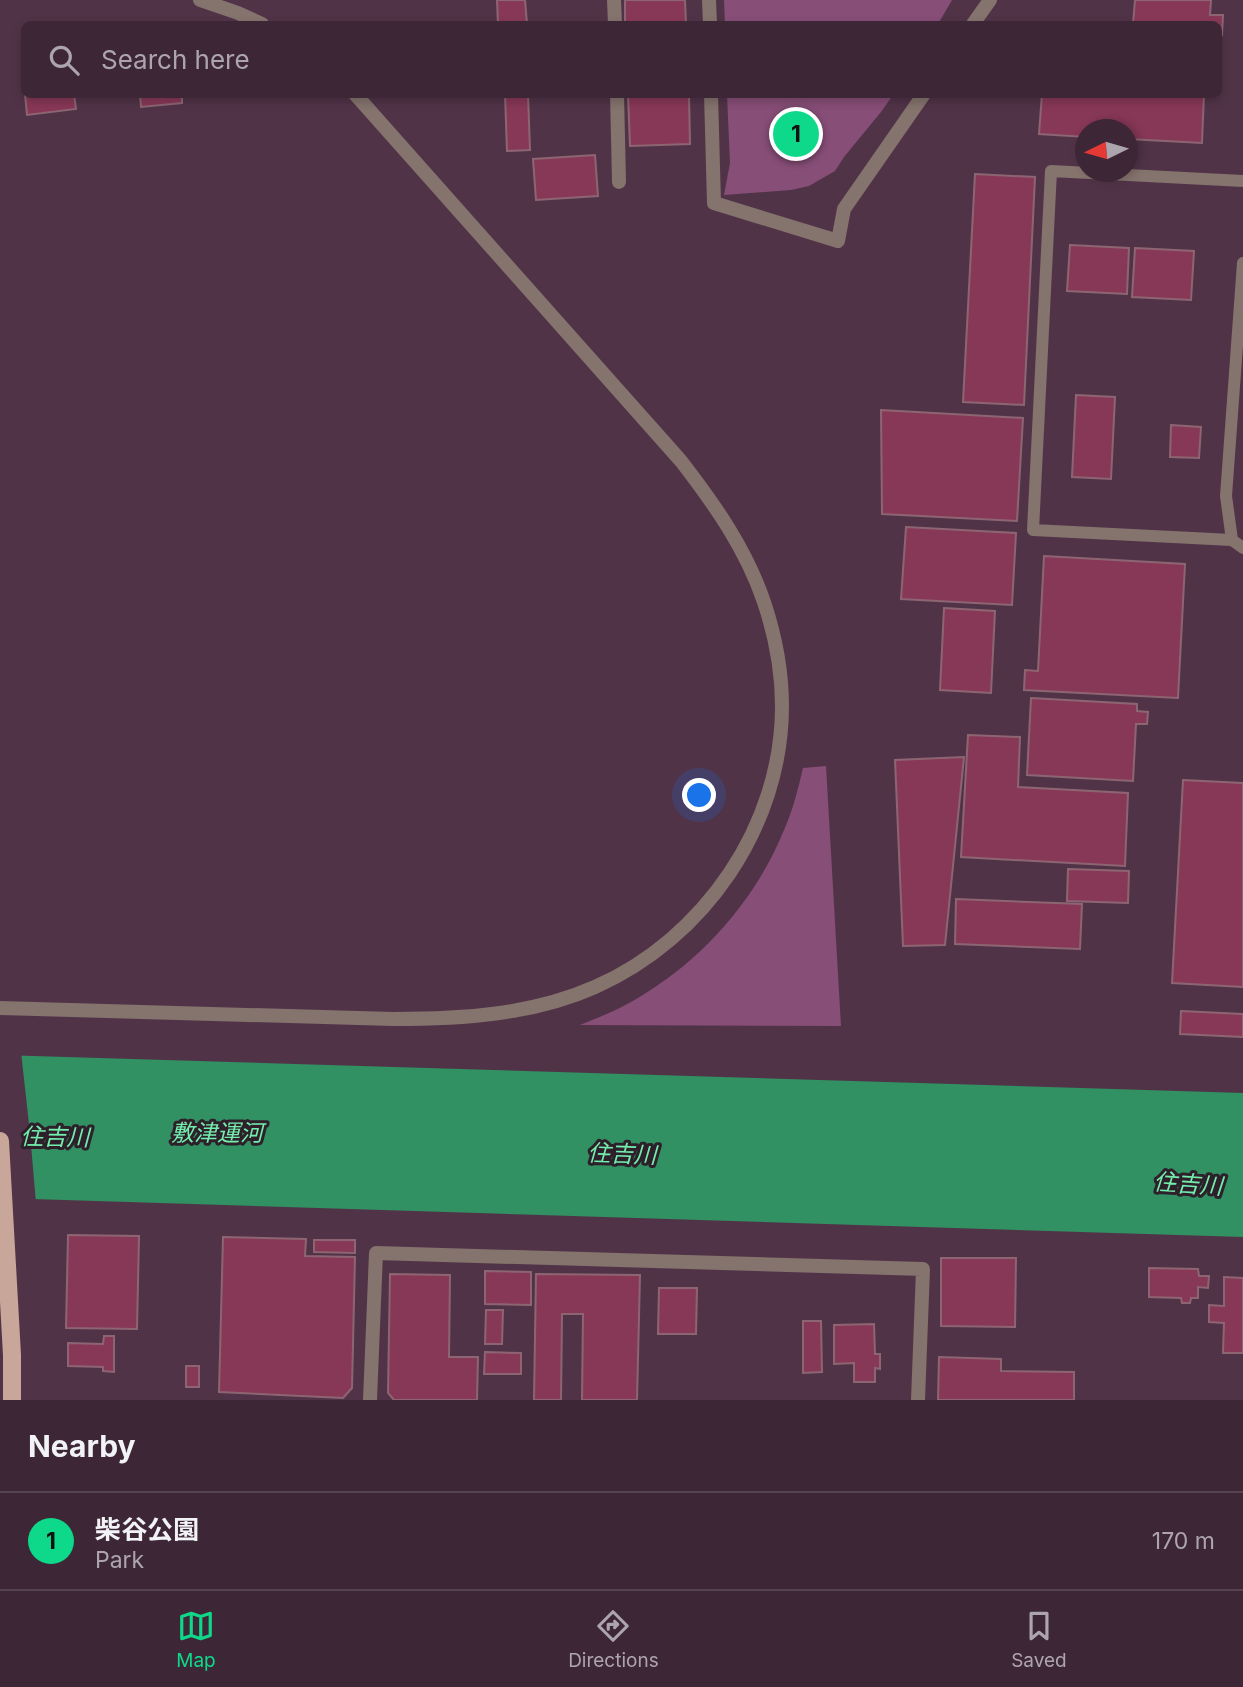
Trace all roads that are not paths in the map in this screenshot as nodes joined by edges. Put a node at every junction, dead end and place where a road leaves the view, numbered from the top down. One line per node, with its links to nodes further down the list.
1 (200, 0): 5 (street)
2 (614, 0): 6 (street)
3 (709, 0): 7 (street)
4 (990, 0): 8 (street)
5 (255, 21)
6 (615, 21)
7 (710, 21)
8 (975, 21)
9 (359, 98): 17 (street)
10 (617, 98): 14 (street)
11 (711, 98): 12 (street)
12 (921, 98)
13 (1243, 181): 16 (lane)
14 (619, 182)
15 (1243, 263): 16 (lane)
16 (1238, 544)
17 (0, 1008)
18 (0, 1141): 19 (main road)
19 (12, 1400)
20 (370, 1400): 21 (street)
21 (918, 1400)

